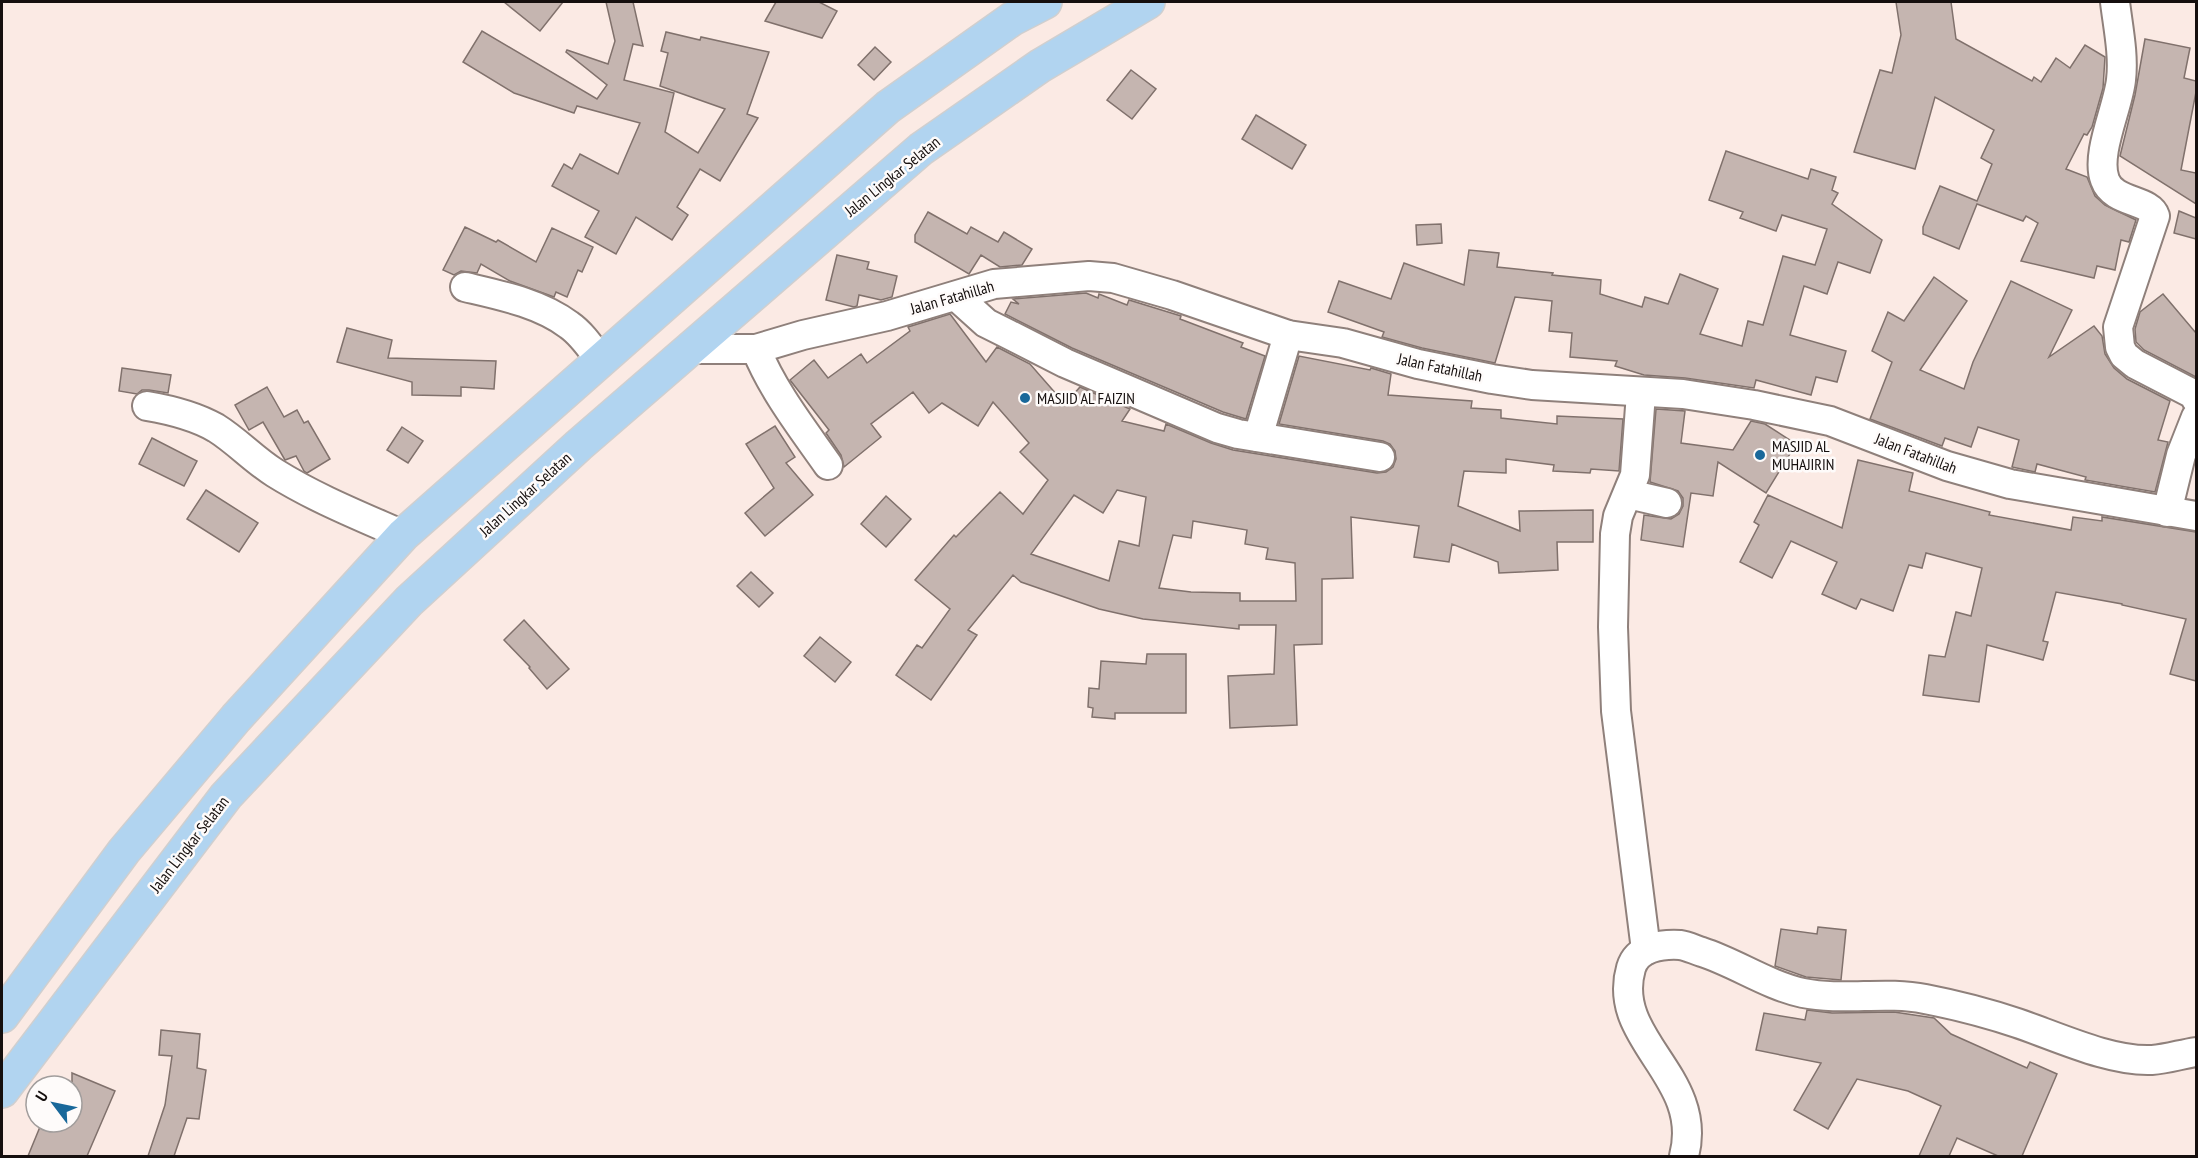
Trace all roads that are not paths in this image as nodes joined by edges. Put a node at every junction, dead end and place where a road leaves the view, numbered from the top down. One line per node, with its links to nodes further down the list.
1 (1045, 2): 9 (highway)
2 (1148, 2): 7 (highway, Jalan Lingkar Selatan)
3 (2115, 2): 11 (street)
4 (465, 287): 9 (street)
5 (956, 296): 6 (street, Jalan Fatahillah); 8 (street, Jalan Fatahillah); 14 (street)
6 (1288, 335): 10 (street, Jalan Fatahillah); 14 (street)
7 (689, 349): 8 (street, Jalan Fatahillah); 24 (highway, Jalan Lingkar Selatan)
8 (756, 349): 16 (street)
9 (600, 360): 21 (highway)
10 (1641, 393): 17 (street); 19 (street, Jalan Fatahillah)
11 (2196, 399)
12 (147, 406): 21 (street)
13 (2196, 417): 19 (street)
14 (1258, 437): 15 (street)
15 (1380, 457)
16 (828, 465)
17 (1628, 494): 18 (street); 22 (street)
18 (1667, 503)
19 (2167, 512): 20 (street, Jalan Fatahillah)
20 (2196, 516)
21 (403, 535): 23 (highway)
22 (1646, 950): 25 (street); 27 (street)
23 (7, 1009): 24 (highway)
24 (48, 1028): 26 (highway, Jalan Lingkar Selatan)
25 (2196, 1052)
26 (2, 1091)
27 (1684, 1156)

